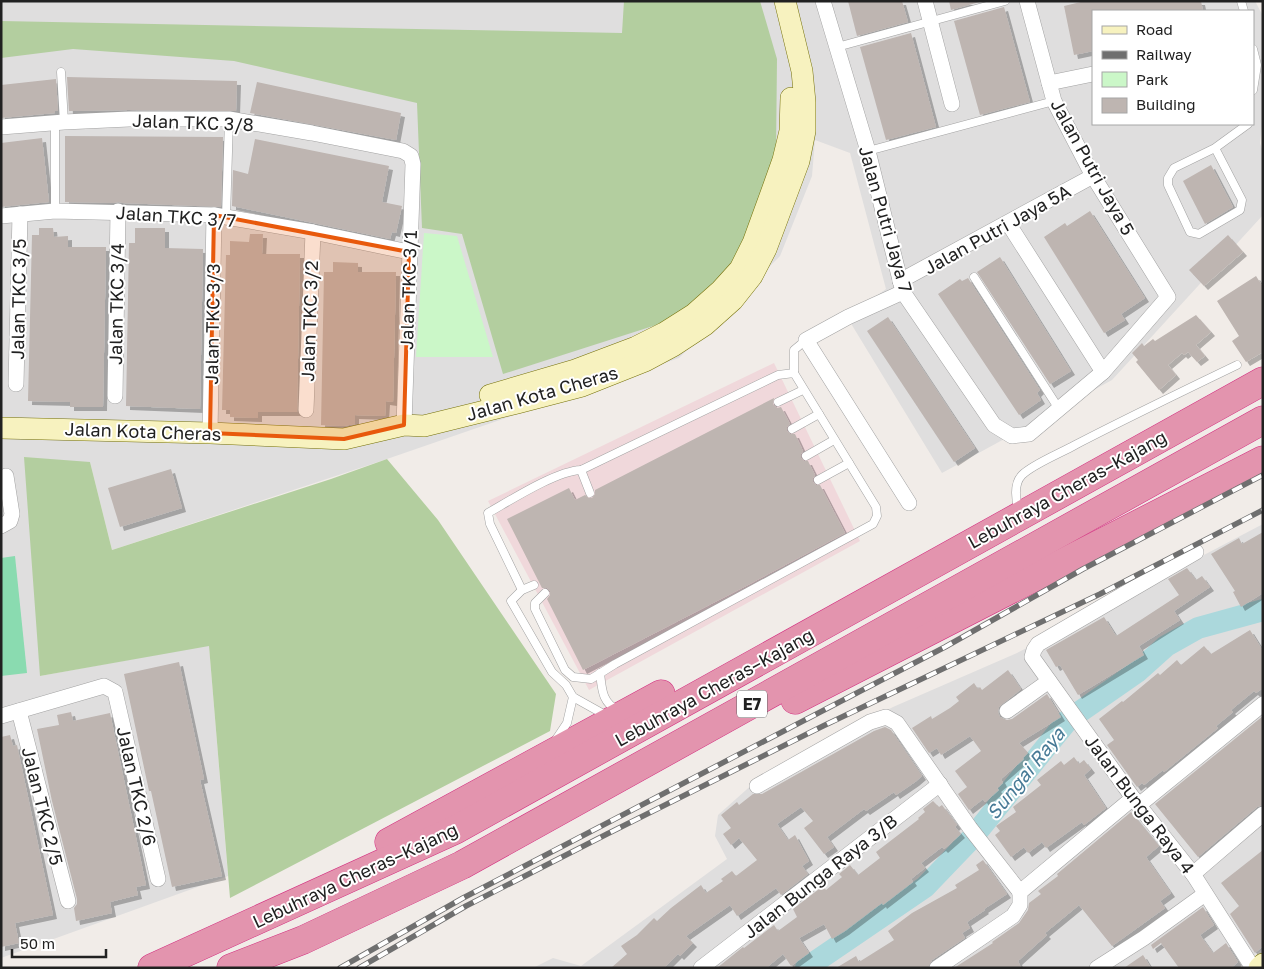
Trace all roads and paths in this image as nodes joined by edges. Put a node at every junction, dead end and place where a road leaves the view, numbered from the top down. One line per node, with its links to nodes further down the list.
1 (770, 1): 47 (street, Jalan Kota Cheras)
2 (785, 1): 47 (street, Jalan Kota Cheras)
3 (823, 1): 8 (street, Jalan Putri Jaya 7)
4 (925, 1): 7 (street)
5 (1005, 1): 7 (lane)
6 (1027, 1): 12 (street, Jalan Putri Jaya 5)
7 (931, 21): 8 (lane); 15 (street)
8 (837, 46): 21 (street, Jalan Putri Jaya 7)
9 (1254, 53): 13 (lane)
10 (61, 72): 17 (lane)
11 (1092, 74): 12 (street)
12 (1049, 84): 14 (street, Jalan Putri Jaya 5)
13 (1254, 84)
14 (1054, 101): 21 (lane); 23 (street, Jalan Putri Jaya 5)
15 (952, 104)
16 (229, 120): 17 (street, Jalan TKC 3/8); 22 (street, Jalan TKC 3/8); 28 (lane)
17 (60, 122): 19 (street, Jalan TKC 3/8); 24 (lane)
18 (1247, 125): 20 (lane)
19 (1, 127)
20 (1215, 148): 20 (lane)
21 (868, 151): 33 (street, Jalan Putri Jaya 7)
22 (411, 156): 31 (street, Jalan TKC 3/1)
23 (1093, 176): 29 (street, Jalan Putri Jaya 5A); 36 (street, Jalan Putri Jaya 5)
24 (55, 211): 25 (street, Jalan TKC 3/7); 26 (street, Jalan TKC 3/7)
25 (118, 211): 28 (street, Jalan TKC 3/7); 41 (street, Jalan TKC 3/4)
26 (20, 214): 27 (street, Jalan TKC 3/7); 39 (street, Jalan TKC 3/5)
27 (1, 216)
28 (220, 216): 30 (street, Jalan TKC 3/7); 50 (street, Jalan TKC 3/3)
29 (1008, 223): 33 (street, Jalan Putri Jaya 5A); 36 (street)
30 (313, 232): 31 (street, Jalan TKC 3/7); 44 (street, Jalan TKC 3/2)
31 (409, 252): 47 (street, Jalan TKC 3/1)
32 (974, 277): 43 (lane)
33 (902, 287): 34 (street, Jalan Putri Jaya 5A); 43 (street, Jalan Putri Jaya 7)
34 (806, 340): 37 (lane); 59 (street)
35 (1237, 365): 60 (lane)
36 (1103, 372): 43 (street)
37 (794, 373): 40 (lane); 55 (lane)
38 (1263, 381): 60 (highway, Lebuhraya Cheras–Kajang / E7)
39 (16, 384)
40 (803, 390): 42 (lane); 45 (lane)
41 (115, 396)
42 (778, 402)
43 (1059, 409)
44 (306, 410)
45 (819, 414): 49 (lane); 51 (lane)
46 (1263, 420): 82 (highway, Lebuhraya Cheras–Kajang / E7)
47 (404, 425): 50 (street, Jalan Kota Cheras)
48 (1, 428): 50 (street, Jalan Kota Cheras)
49 (792, 429)
50 (210, 433)
51 (834, 440): 52 (lane); 54 (lane)
52 (806, 456)
53 (1263, 460): 82 (highway)
54 (849, 463): 57 (lane); 68 (lane)
55 (581, 470): 58 (lane); 65 (lane)
56 (6, 476): 61 (street)
57 (818, 480)
58 (590, 493)
59 (909, 503)
60 (1021, 515): 63 (highway, Lebuhraya Cheras–Kajang / E7)
61 (6, 523)
62 (1196, 552): 69 (street, Jalan Bunga Raya 4)
63 (928, 568): 76 (highway); 89 (highway, Lebuhraya Cheras–Kajang / E7)
64 (534, 585): 65 (lane)
65 (522, 590): 70 (lane)
66 (544, 593): 67 (lane)
67 (565, 670): 68 (lane); 70 (lane)
68 (600, 673): 76 (lane)
69 (1049, 681): 74 (street); 80 (street, Jalan Bunga Raya 4)
70 (566, 685): 71 (lane)
71 (573, 697): 76 (lane); 77 (lane)
72 (1263, 704): 80 (street)
73 (19, 711): 75 (street); 84 (street, Jalan TKC 2/6); 87 (street, Jalan TKC 2/5)
74 (1006, 711)
75 (1, 716)
76 (621, 716): 77 (highway)
77 (540, 760): 89 (highway)
78 (940, 784): 79 (street); 85 (street); 91 (street, Jalan Bunga Raya 3/B)
79 (757, 786)
80 (1136, 802): 83 (street, Jalan Bunga Raya 4); 85 (street)
81 (1263, 814): 83 (street)
82 (462, 865): 90 (highway, Lebuhraya Cheras–Kajang / E7)
83 (1193, 874): 86 (street, Jalan Bunga Raya 4)
84 (158, 879)
85 (1020, 892): 92 (street)
86 (1205, 894): 93 (street); 94 (street, Jalan Bunga Raya 4)
87 (68, 901)
88 (1263, 964): 95 (street)
89 (152, 968)
90 (231, 968)
91 (701, 968)
92 (937, 968)
93 (1097, 968)
94 (1253, 968)
95 (1259, 968)

